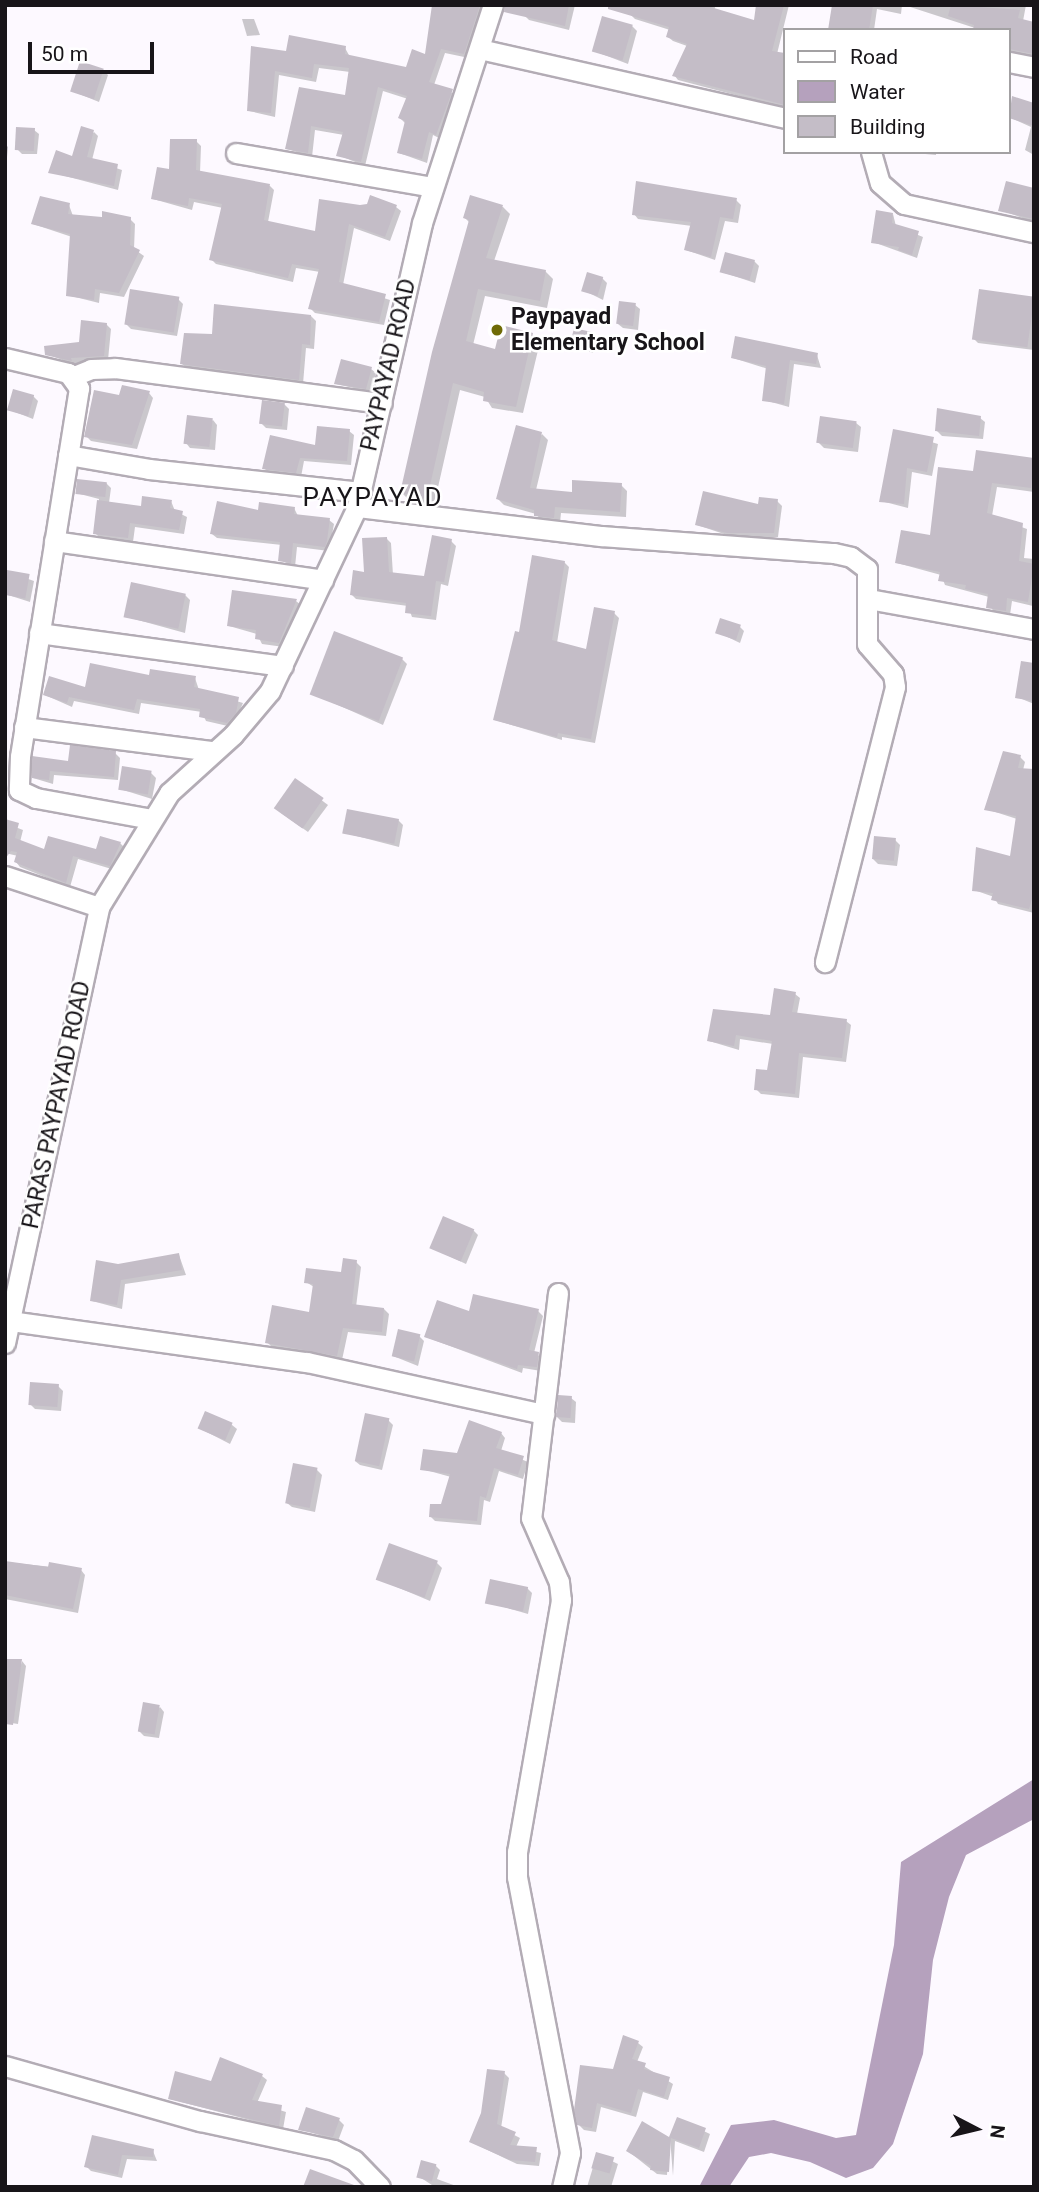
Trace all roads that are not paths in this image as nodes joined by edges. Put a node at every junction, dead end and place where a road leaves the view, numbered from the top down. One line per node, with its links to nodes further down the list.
1 (493, 5): 2 (street, PAYPAYAD ROAD)
2 (480, 49): 5 (street); 8 (street, PAYPAYAD ROAD)
3 (1011, 62): 4 (street)
4 (1034, 67)
5 (783, 118)
6 (236, 153): 8 (street)
7 (873, 154): 9 (street)
8 (432, 187): 12 (street, PAYPAYAD ROAD)
9 (1034, 232)
10 (5, 358): 11 (street)
11 (74, 376): 12 (street); 13 (street)
12 (382, 403): 14 (street, PAYPAYAD ROAD)
13 (68, 455): 14 (street); 15 (street)
14 (359, 499): 16 (street, PAYPAYAD ROAD); 17 (street)
15 (54, 541): 16 (street); 19 (street)
16 (323, 580): 20 (street, PAYPAYAD ROAD)
17 (869, 599): 18 (street); 26 (street)
18 (1034, 629)
19 (39, 633): 20 (street); 21 (street)
20 (283, 667): 22 (street, PAYPAYAD ROAD)
21 (24, 727): 22 (street); 23 (street)
22 (212, 751): 23 (street, PAYPAYAD ROAD)
23 (152, 819): 25 (street, PAYPAYAD ROAD)
24 (5, 876): 25 (street)
25 (99, 907): 28 (street, PARAS PAYPAYAD ROAD)
26 (825, 962)
27 (558, 1293): 30 (street)
28 (10, 1321): 29 (street, PARAS PAYPAYAD ROAD); 30 (street)
29 (5, 1343)
30 (544, 1414): 33 (street)
31 (5, 2066): 32 (street)
32 (380, 2187)
33 (562, 2187)

